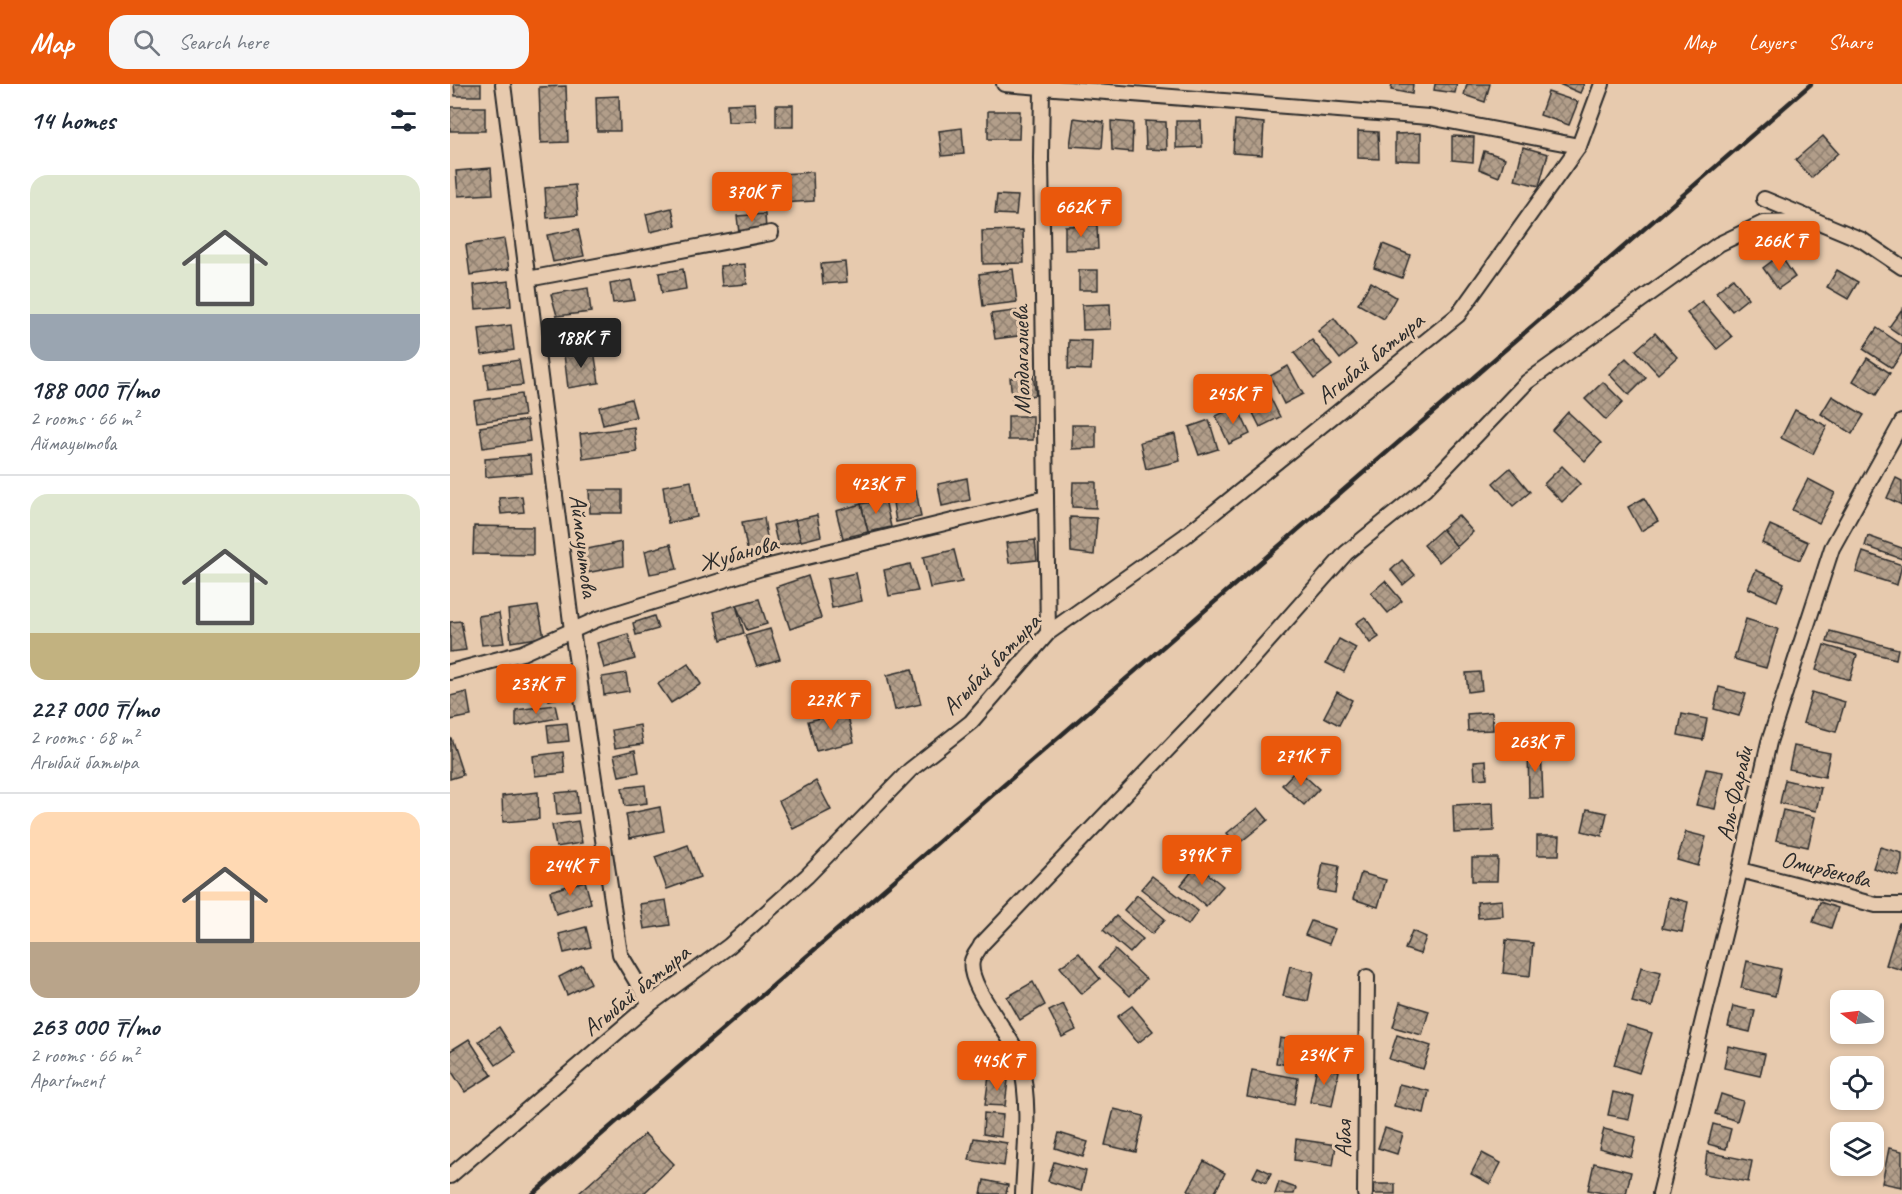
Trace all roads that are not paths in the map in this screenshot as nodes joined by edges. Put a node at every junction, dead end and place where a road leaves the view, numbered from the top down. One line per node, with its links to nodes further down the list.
1 (503, 84): 10 (street, Аймауытова)
2 (1004, 84): 4 (street)
3 (1602, 84): 5 (street, Агыбай батыра)
4 (1042, 87): 5 (street); 12 (street, Молдагалиева)
5 (1579, 146): 14 (street, Агыбай батыра)
6 (1764, 199): 7 (street)
7 (1818, 222): 9 (street); 21 (street)
8 (771, 233): 10 (street)
9 (1902, 267)
10 (528, 279): 13 (street, Аймауытова)
11 (1902, 422): 16 (street, Аль-Фараби)
12 (1046, 498): 13 (street, Жубанова); 14 (street, Молдагалиева)
13 (572, 630): 15 (street, Жубанова); 19 (street, Аймауытова)
14 (1048, 633): 19 (street, Агыбай батыра)
15 (450, 672)
16 (1740, 870): 17 (street, Омирбекова); 23 (street, Аль-Фараби)
17 (1902, 905)
18 (1367, 977): 22 (street, Абая)
19 (650, 1004): 20 (street, Агыбай батыра)
20 (450, 1176)
21 (1023, 1194)
22 (1365, 1194)
23 (1660, 1194)

